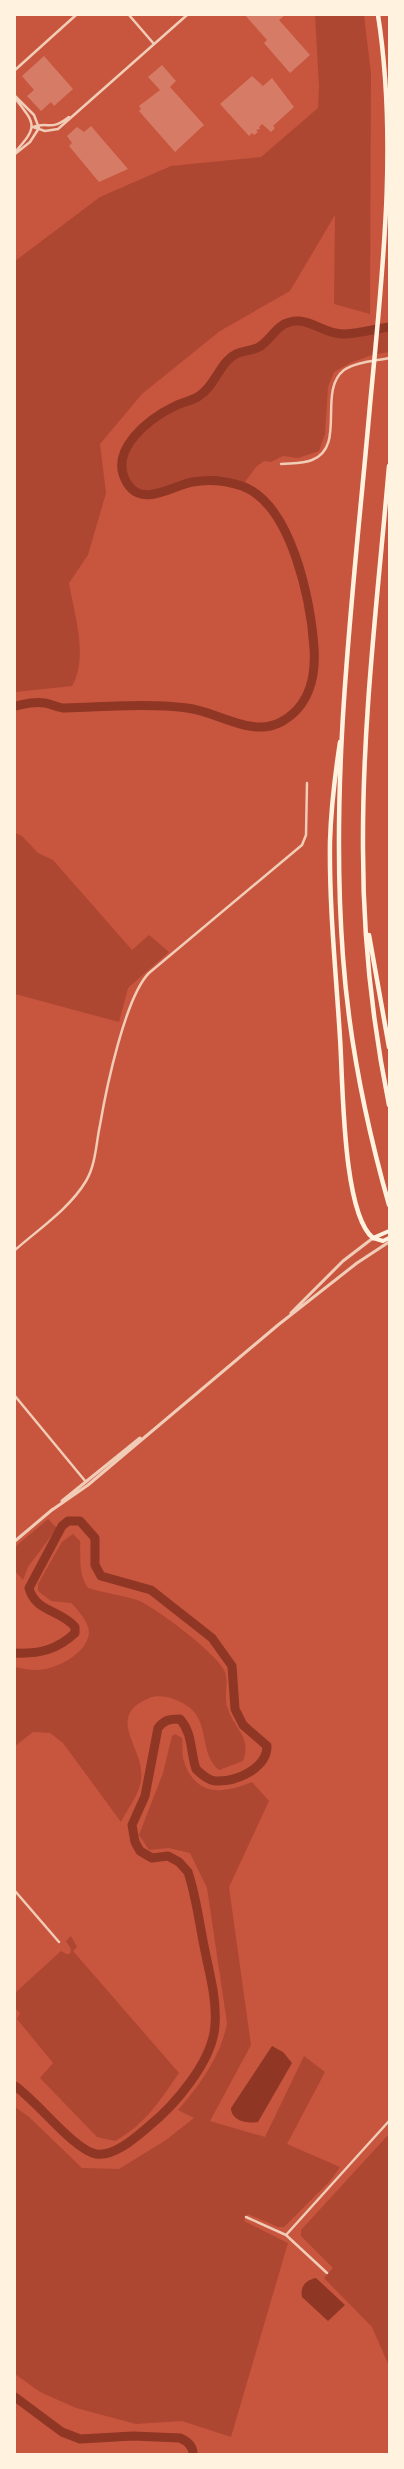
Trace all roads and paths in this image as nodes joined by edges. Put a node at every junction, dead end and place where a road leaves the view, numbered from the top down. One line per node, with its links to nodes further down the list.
1 (76, 15): 6 (street)
2 (128, 15): 5 (street)
3 (187, 15): 5 (street)
4 (378, 15): 15 (highway)
5 (154, 44): 8 (street)
6 (15, 70)
7 (15, 96): 9 (street); 10 (street)
8 (81, 109): 10 (street); 10 (street)
9 (33, 127): 10 (street); 11 (street)
10 (39, 127): 11 (street)
11 (15, 153)
12 (389, 358): 13 (street)
13 (281, 464)
14 (389, 466): 17 (highway)
15 (343, 719): 20 (highway); 22 (highway)
16 (307, 783): 24 (street)
17 (364, 906): 18 (highway); 19 (highway)
18 (389, 1047)
19 (389, 1105)
20 (389, 1205)
21 (389, 1231): 22 (main road)
22 (373, 1238): 23 (main road); 25 (street)
23 (388, 1241): 25 (street)
24 (15, 1250)
25 (278, 1326): 27 (street)
26 (15, 1396): 27 (street)
27 (87, 1483): 28 (street)
28 (15, 1541)
29 (15, 1892): 30 (street)
30 (60, 1942)
31 (389, 2121): 33 (street)
32 (246, 2217): 33 (street)
33 (286, 2235): 34 (street)
34 (327, 2273)

